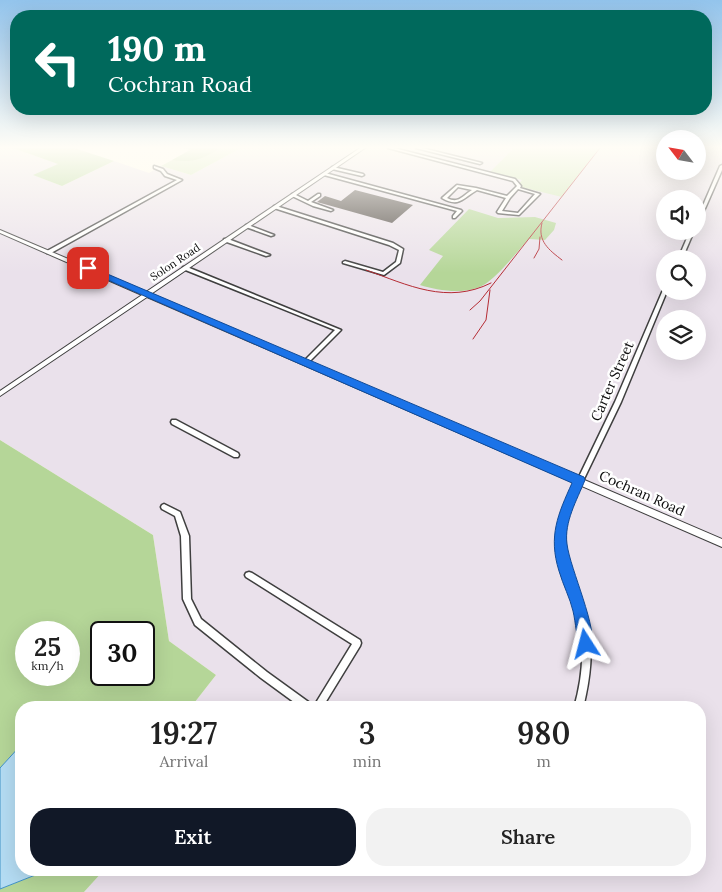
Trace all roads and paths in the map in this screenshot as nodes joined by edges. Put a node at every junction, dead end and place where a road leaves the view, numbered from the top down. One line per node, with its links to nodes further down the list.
1 (474, 189): 5 (street)
2 (162, 190): 22 (street)
3 (301, 190): 10 (street, Solon Road)
4 (382, 190): 17 (street)
5 (453, 190)
6 (477, 190): 12 (street)
7 (515, 190): 12 (street)
8 (523, 190): 12 (street)
9 (711, 190): 14 (street)
10 (293, 195): 13 (street); 15 (street, Solon Road)
11 (319, 195): 13 (street)
12 (508, 197)
13 (309, 202): 16 (street)
14 (706, 202)
15 (275, 207): 18 (street, Solon Road); 24 (street)
16 (331, 210)
17 (454, 217)
18 (247, 226): 20 (street); 21 (street, Solon Road)
19 (0, 230): 22 (street, Cochran Road)
20 (272, 235)
21 (226, 240): 23 (street); 25 (street, Solon Road)
22 (49, 252): 26 (street, Cochran Road)
23 (268, 255)
24 (346, 262)
25 (185, 268): 26 (street, Solon Road); 28 (street)
26 (146, 294): 28 (street, Cochran Road); 29 (street, Solon Road)
27 (661, 300): 32 (street, Carter Street)
28 (306, 362): 32 (street, Cochran Road)
29 (0, 394)
30 (174, 422): 31 (street)
31 (236, 454)
32 (579, 480): 34 (street, Cochran Road); 38 (street, Carter Street)
33 (164, 507): 36 (street)
34 (722, 543)
35 (249, 575): 37 (street)
36 (300, 701)
37 (321, 701)
38 (580, 701)

